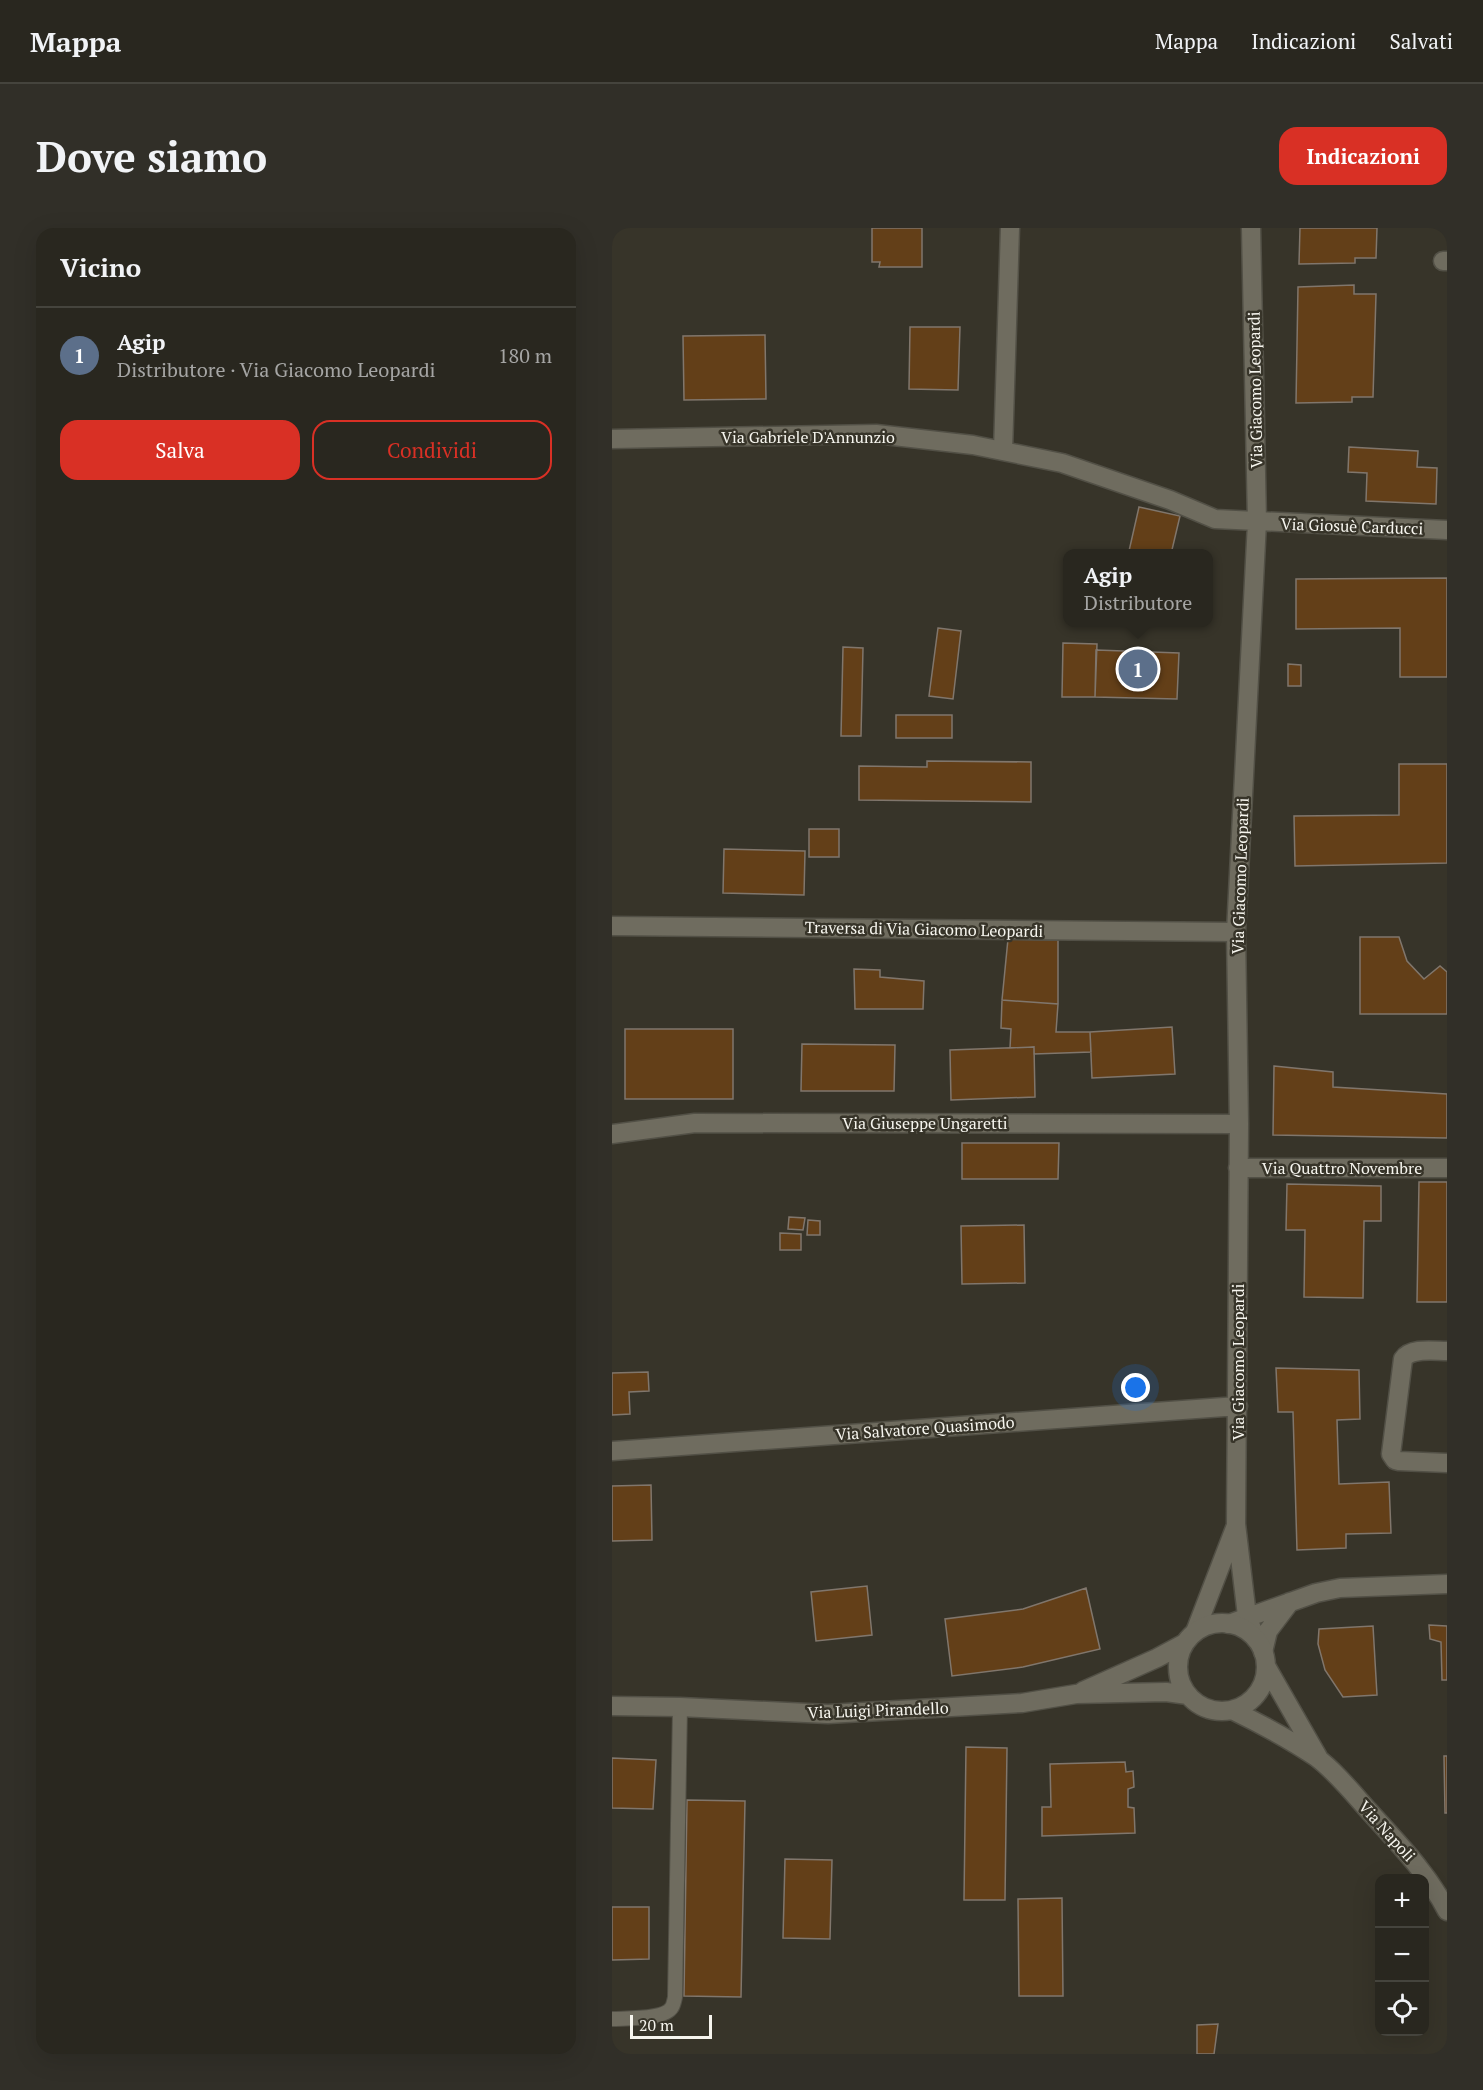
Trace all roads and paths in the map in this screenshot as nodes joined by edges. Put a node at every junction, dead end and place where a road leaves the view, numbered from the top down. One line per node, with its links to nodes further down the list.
1 (1010, 228): 4 (street)
2 (1251, 228): 5 (street, Via Giacomo Leopardi)
3 (612, 439): 4 (street, Via Gabriele D'Annunzio)
4 (1003, 451): 5 (street, Via Gabriele D'Annunzio)
5 (1257, 522): 6 (street, Via Giosuè Carducci); 8 (street, Via Giacomo Leopardi)
6 (1447, 530)
7 (612, 926): 8 (street, Traversa di Via Giacomo Leopardi)
8 (1236, 932): 9 (street, Via Giacomo Leopardi)
9 (1239, 1124): 10 (street, Via Giuseppe Ungaretti); 11 (street, Via Giacomo Leopardi)
10 (612, 1134)
11 (1238, 1168): 12 (street, Via Quattro Novembre); 14 (street, Via Giacomo Leopardi)
12 (1447, 1168)
13 (1447, 1351): 16 (street)
14 (1238, 1406): 15 (street, Via Salvatore Quasimodo); 17 (street, Via Giacomo Leopardi)
15 (612, 1451)
16 (1447, 1463)
17 (1236, 1524): 20 (street, Via Giacomo Leopardi); 22 (street, Via Giacomo Leopardi)
18 (1447, 1584): 19 (street)
19 (1290, 1602): 20 (street); 23 (street)
20 (1247, 1616): 21 (street); 23 (street, Via Giacomo Leopardi)
21 (1229, 1623): 22 (street); 23 (street)
22 (1190, 1638): 24 (street, Via Luigi Pirandello); 25 (street)
23 (1262, 1652): 28 (street); 29 (street, Via Napoli)
24 (1076, 1694): 25 (street, Via Luigi Pirandello); 27 (street, Via Luigi Pirandello)
25 (1188, 1695): 28 (street)
26 (612, 1706): 27 (street, Via Luigi Pirandello)
27 (680, 1707): 31 (lane)
28 (1232, 1710): 29 (street, Via Napoli)
29 (1318, 1759): 30 (street, Via Napoli)
30 (1447, 1911)
31 (612, 2019)

